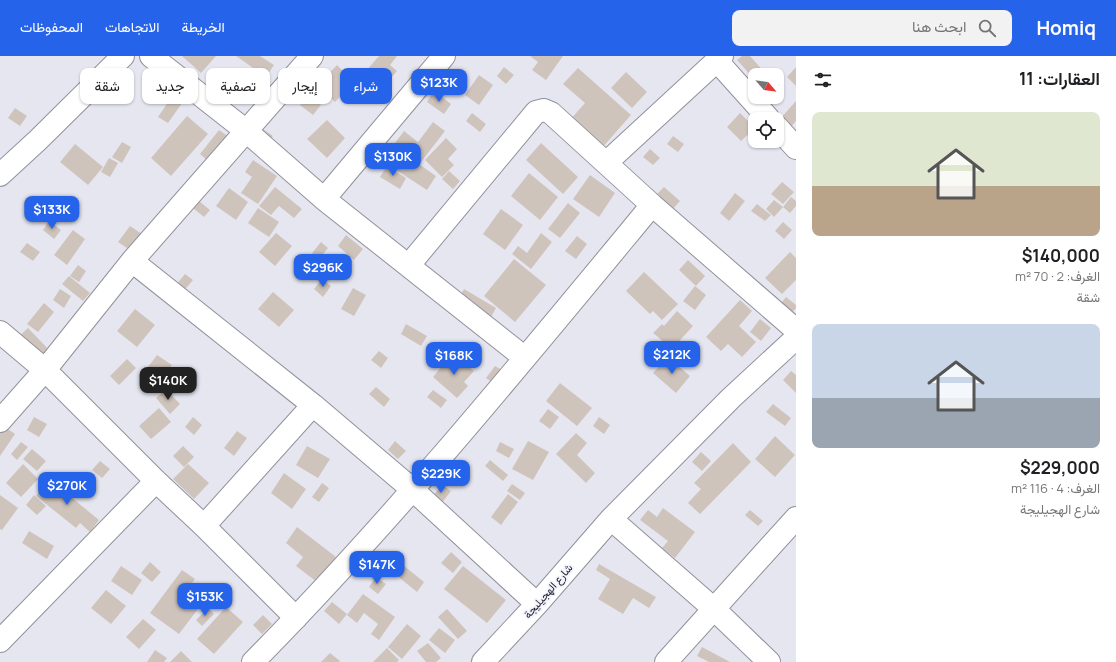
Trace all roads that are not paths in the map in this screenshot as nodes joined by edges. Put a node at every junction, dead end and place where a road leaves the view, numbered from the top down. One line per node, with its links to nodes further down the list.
1 (123, 56): 11 (street)
2 (150, 56): 7 (street)
3 (312, 56): 7 (street)
4 (444, 56): 12 (street)
5 (720, 59): 6 (street); 10 (street)
6 (763, 112)
7 (245, 130): 12 (street); 14 (street)
8 (784, 134): 9 (street)
9 (795, 144)
10 (606, 162): 13 (street); 15 (street)
11 (0, 175)
12 (324, 199): 15 (street)
13 (652, 205): 16 (street); 19 (street)
14 (132, 261): 20 (street); 21 (street)
15 (409, 265): 19 (street)
16 (796, 330)
17 (0, 332): 20 (street)
18 (796, 338): 26 (street, شارع الهجيليجة)
19 (525, 358): 24 (street)
20 (45, 370): 22 (street); 23 (street)
21 (313, 405): 24 (street); 27 (street)
22 (0, 421)
23 (156, 481): 27 (street); 31 (street)
24 (413, 490): 28 (street); 30 (street)
25 (796, 518): 29 (street)
26 (611, 519): 28 (street, شارع الهجيليجة); 29 (street)
27 (204, 526): 30 (street)
28 (537, 604): 32 (street, شارع الهجيليجة)
29 (714, 608): 34 (street); 35 (street)
30 (296, 618): 33 (street)
31 (0, 641)
32 (491, 659)
33 (252, 662)
34 (666, 662)
35 (769, 662)

